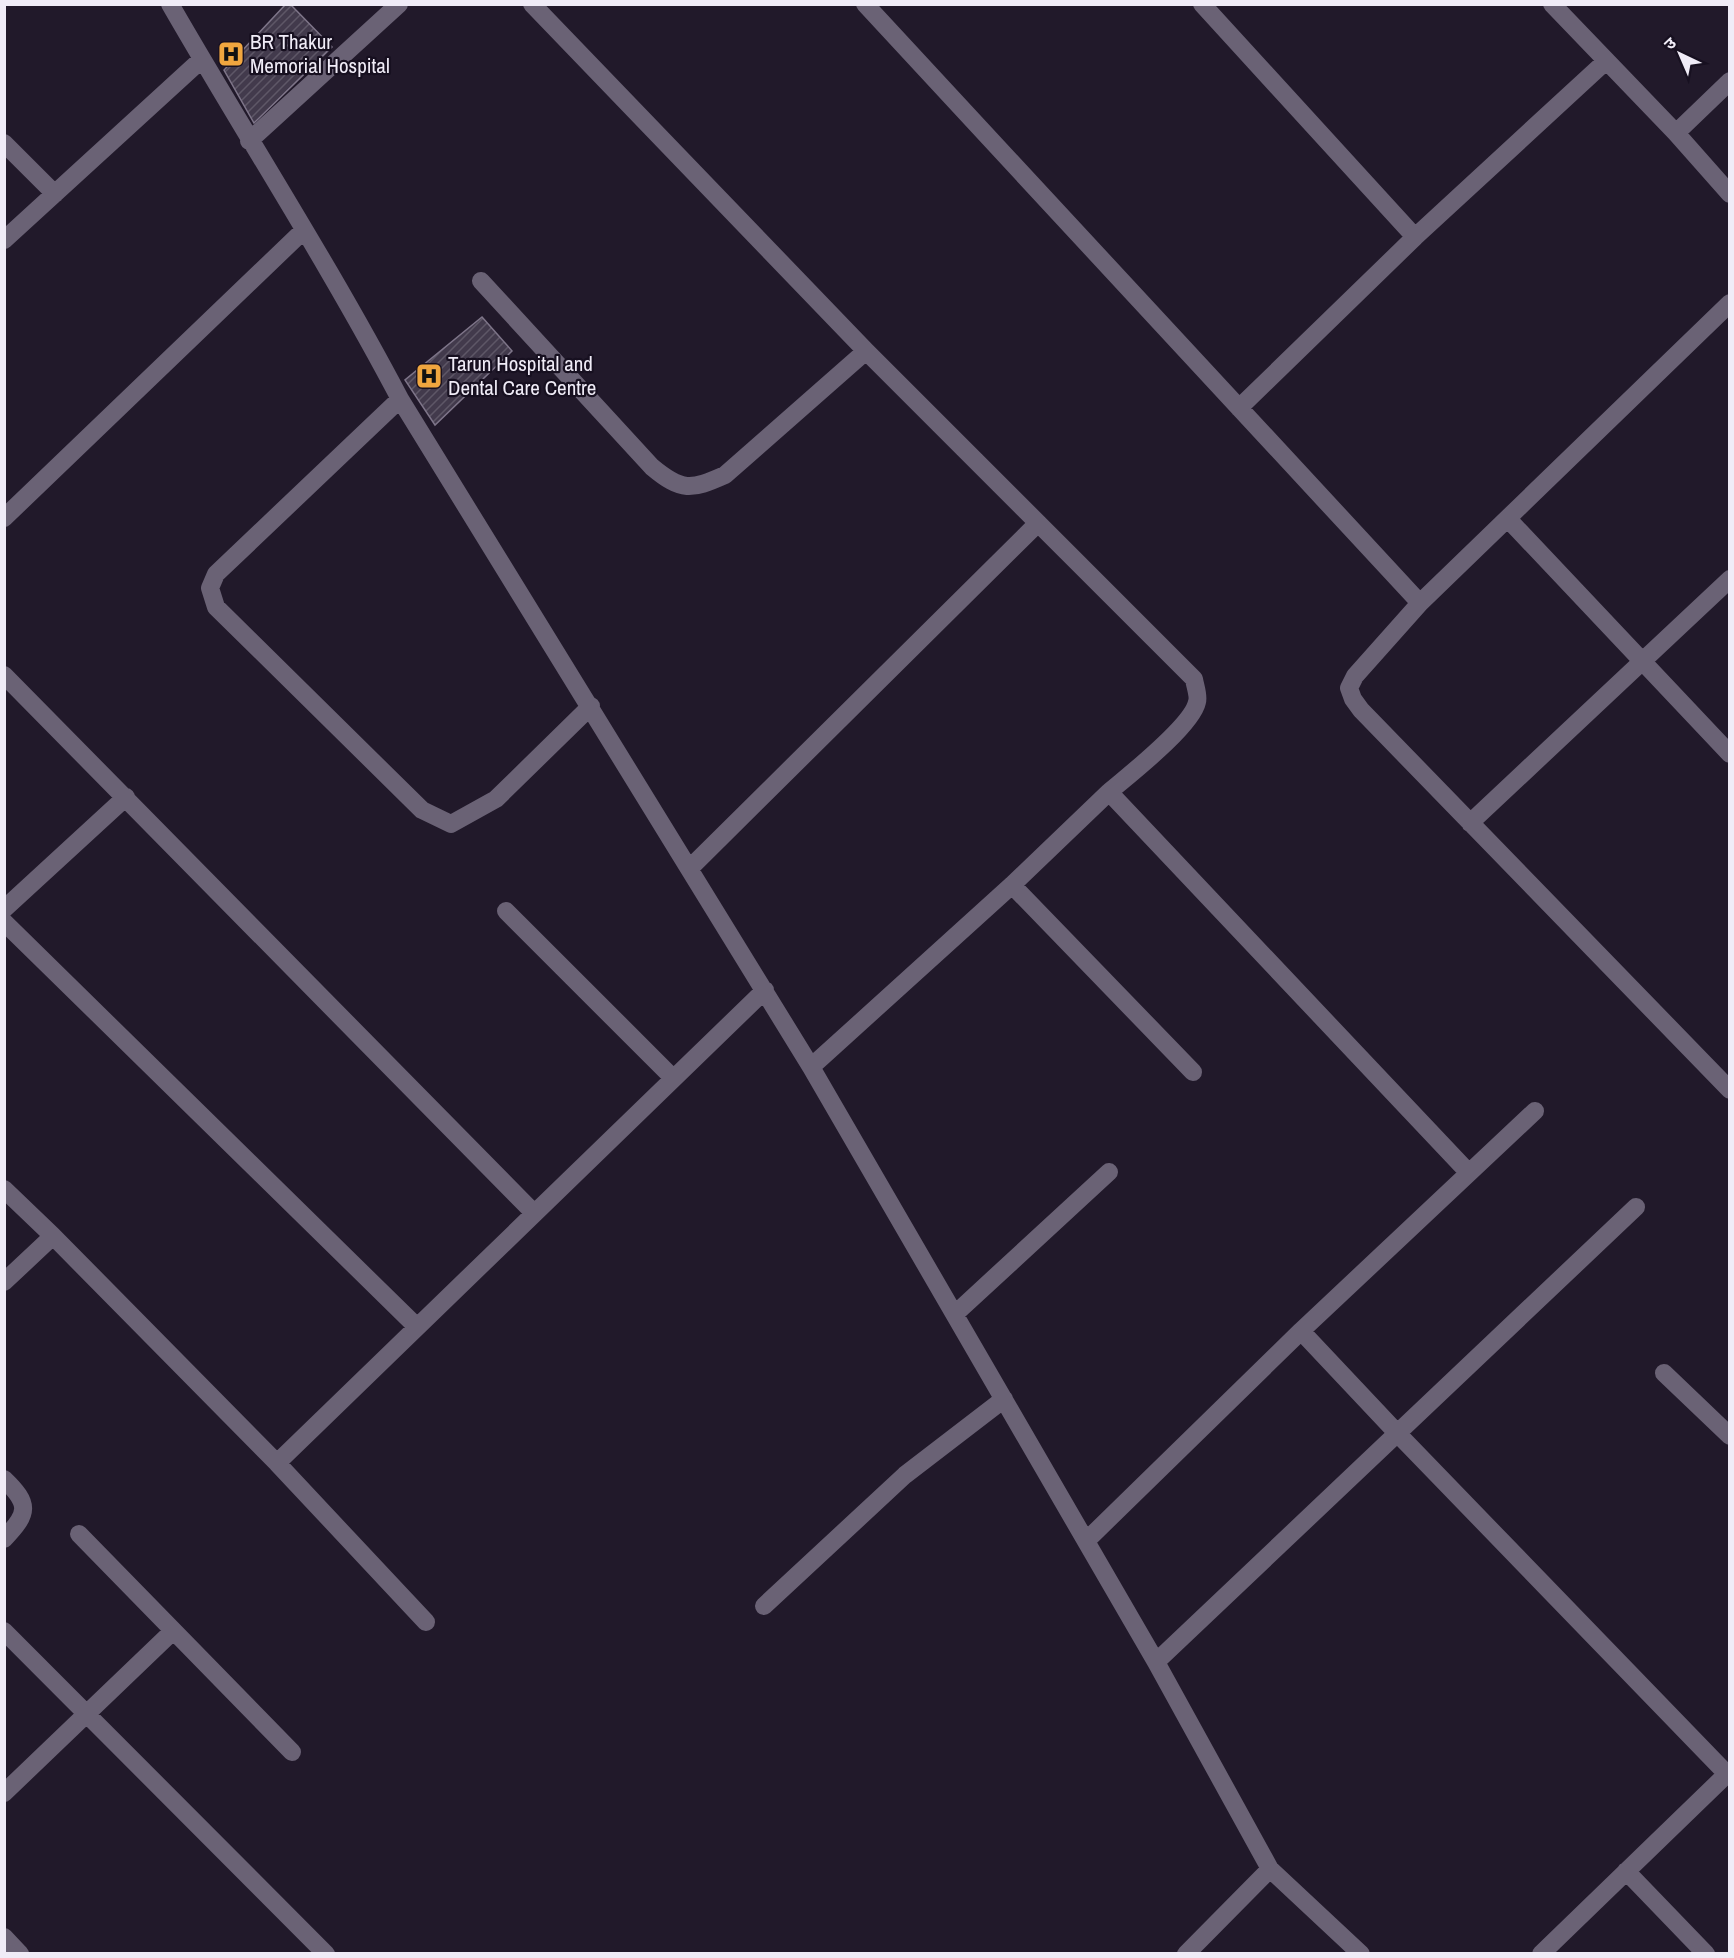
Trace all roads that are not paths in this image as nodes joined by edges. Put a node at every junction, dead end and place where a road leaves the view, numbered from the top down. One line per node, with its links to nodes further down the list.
1 (170, 4): 7 (street)
2 (399, 4): 11 (street)
3 (532, 4): 20 (street)
4 (865, 4): 22 (street)
5 (1202, 4): 16 (street)
6 (1552, 4): 8 (street)
7 (202, 59): 11 (street); 13 (street)
8 (1606, 61): 10 (street); 16 (street)
9 (1730, 81): 10 (street)
10 (1676, 133): 14 (street)
11 (249, 141): 15 (street)
12 (4, 143): 13 (street)
13 (55, 194): 17 (street)
14 (1730, 194)
15 (304, 230): 21 (street); 23 (street)
16 (1415, 237): 22 (street)
17 (4, 240)
18 (481, 281): 20 (street)
19 (1730, 303): 24 (street)
20 (866, 351): 25 (street)
21 (400, 399): 30 (street); 30 (street)
22 (1239, 408): 27 (street)
23 (4, 518)
24 (1508, 519): 27 (street); 28 (street)
25 (1037, 524): 32 (street); 35 (street)
26 (1730, 579): 28 (street)
27 (1420, 603): 34 (street)
28 (1641, 661): 31 (street); 34 (street)
29 (4, 675): 33 (street)
30 (591, 706): 35 (street)
31 (1730, 754)
32 (1108, 792): 36 (street); 47 (street)
33 (126, 797): 37 (street); 50 (street)
34 (1470, 823): 44 (street)
35 (691, 867): 40 (street)
36 (1012, 885): 41 (street); 42 (street)
37 (4, 909)
38 (506, 911): 43 (street)
39 (4, 922): 54 (street)
40 (765, 990): 41 (street); 43 (street)
41 (811, 1067): 53 (street)
42 (1193, 1072)
43 (673, 1078): 50 (street)
44 (1730, 1090)
45 (1535, 1111): 47 (street)
46 (1110, 1172): 53 (street)
47 (1469, 1173): 55 (street)
48 (4, 1189): 51 (street)
49 (1636, 1207): 58 (street)
50 (534, 1213): 54 (street)
51 (53, 1236): 52 (street); 60 (street)
52 (4, 1282)
53 (955, 1314): 57 (street)
54 (417, 1327): 60 (street)
55 (1301, 1330): 58 (street); 64 (street)
56 (1664, 1372): 59 (street)
57 (1004, 1399): 64 (street); 65 (street)
58 (1398, 1434): 69 (street); 72 (street)
59 (1730, 1436)
60 (277, 1463): 66 (street)
61 (4, 1479): 63 (street)
62 (79, 1534): 68 (street)
63 (4, 1539)
64 (1086, 1540): 69 (street)
65 (764, 1606)
66 (426, 1622)
67 (4, 1631): 70 (street)
68 (174, 1631): 70 (street); 71 (street)
69 (1156, 1662): 74 (street)
70 (86, 1713): 73 (street); 78 (street)
71 (292, 1752)
72 (1728, 1773): 75 (street)
73 (4, 1793)
74 (1270, 1869): 79 (street); 80 (street)
75 (1626, 1871): 81 (street); 82 (street)
76 (4, 1937): 77 (street)
77 (20, 1953)
78 (326, 1953)
79 (1186, 1953)
80 (1360, 1953)
81 (1541, 1953)
82 (1706, 1953)

